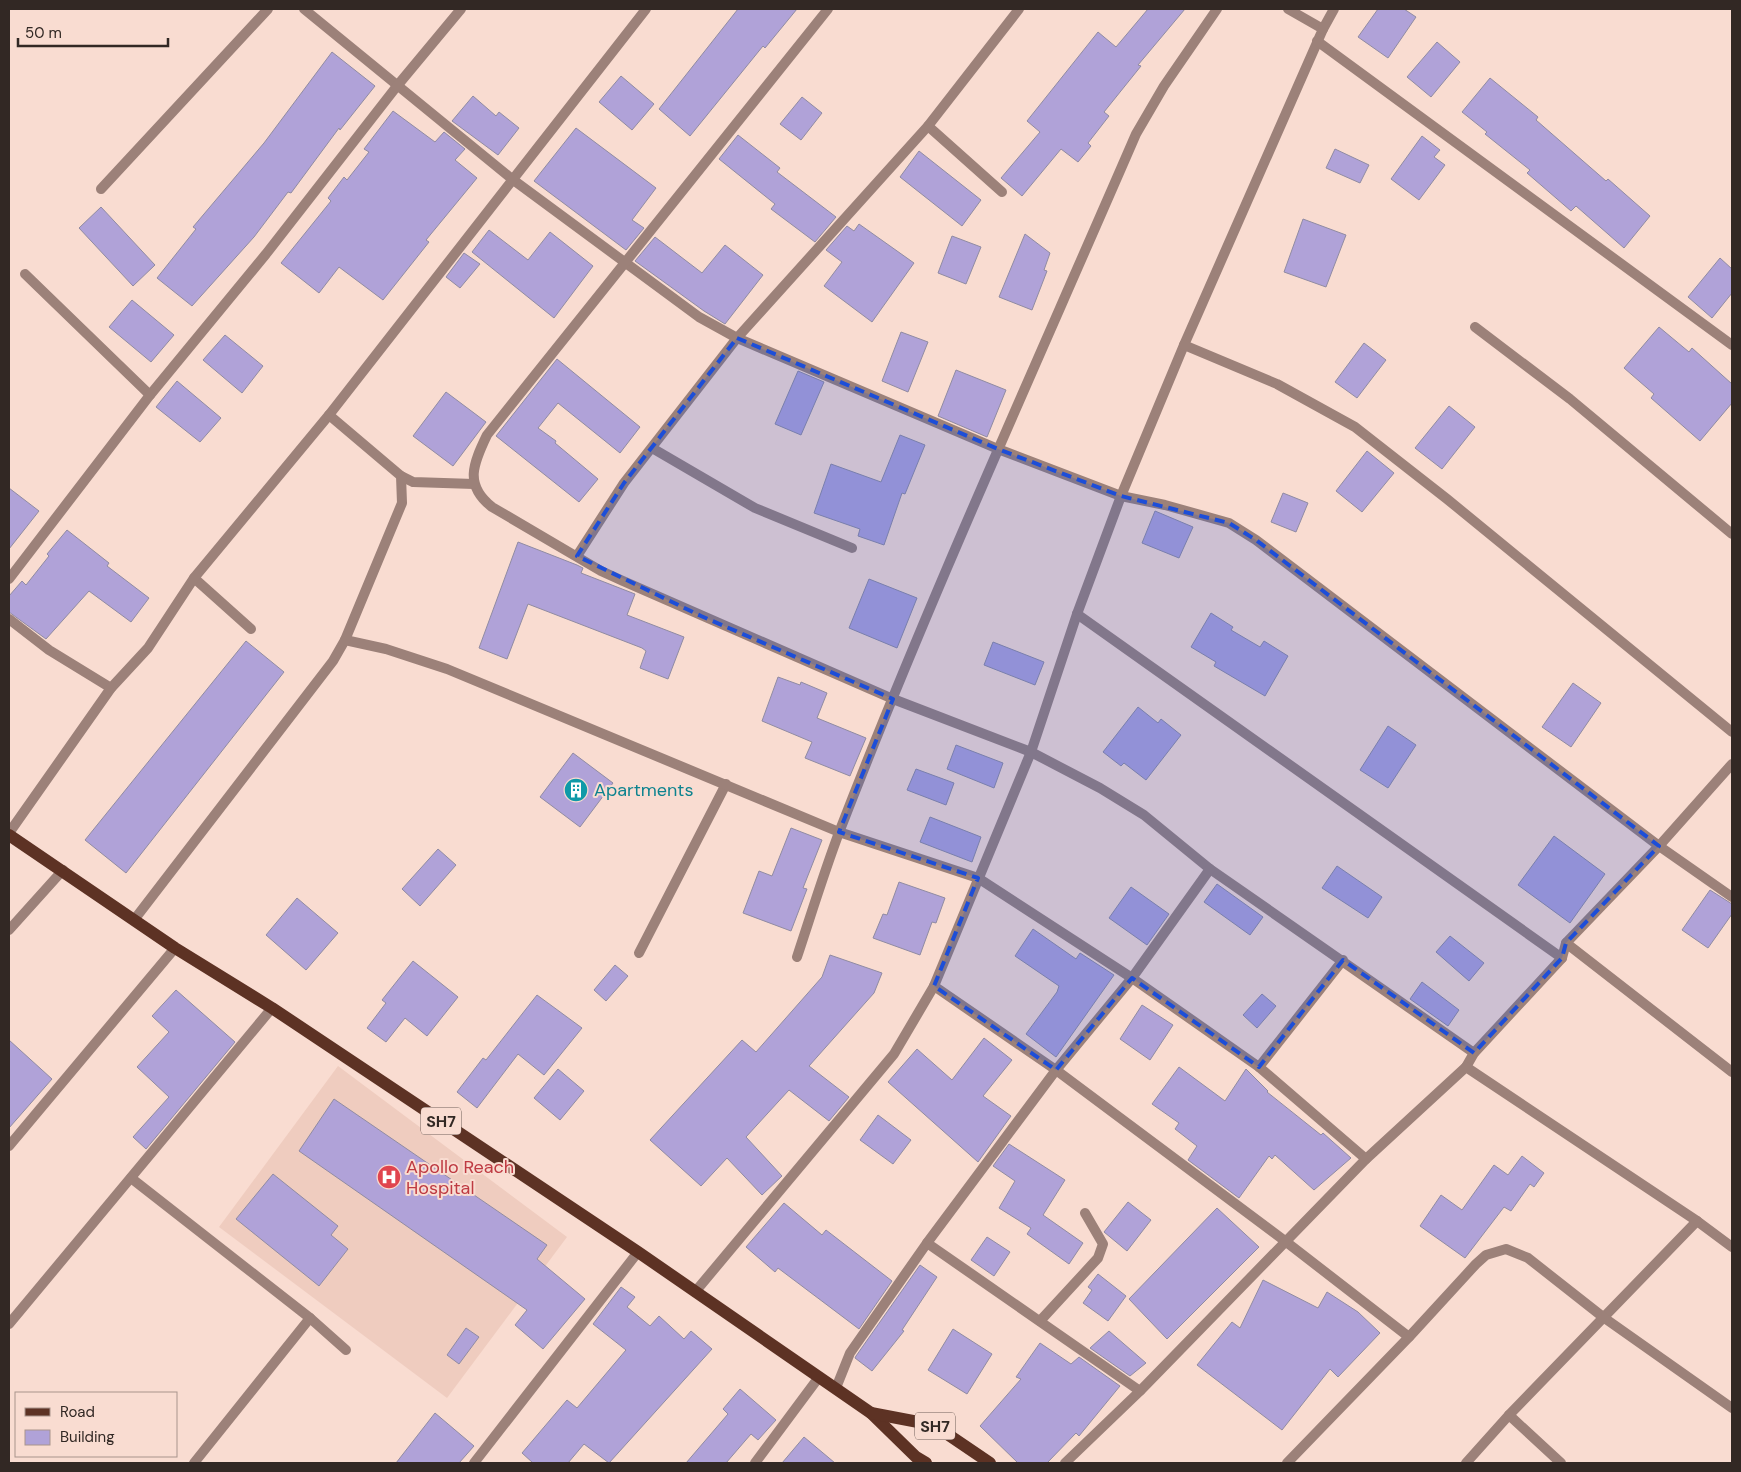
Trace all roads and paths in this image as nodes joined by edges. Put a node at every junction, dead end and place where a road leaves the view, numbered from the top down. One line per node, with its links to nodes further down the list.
1 (268, 9): 15 (street)
2 (304, 9): 12 (street)
3 (461, 9): 12 (street)
4 (646, 9): 14 (street)
5 (828, 9): 17 (street)
6 (1019, 9): 13 (street)
7 (1217, 9): 26 (street)
8 (1288, 9): 10 (street)
9 (1334, 9): 10 (street)
10 (1323, 28): 11 (street)
11 (1318, 41): 21 (street); 22 (street)
12 (397, 86): 14 (street); 23 (street)
13 (928, 126): 16 (street); 20 (street)
14 (512, 179): 17 (street); 24 (street)
15 (101, 189)
16 (1002, 192)
17 (624, 264): 20 (street); 28 (street)
18 (26, 274): 23 (street)
19 (1475, 327): 30 (street)
20 (737, 338): 25 (street); 26 (street)
21 (1184, 345): 29 (street); 41 (street)
22 (1732, 345)
23 (150, 395): 34 (street)
24 (329, 415): 27 (street); 33 (street)
25 (652, 448): 31 (street); 32 (street)
26 (998, 448): 29 (street); 40 (street)
27 (401, 476): 28 (street); 38 (street)
28 (474, 484): 32 (street)
29 (1121, 496): 35 (street); 47 (street)
30 (1732, 534)
31 (852, 548)
32 (577, 556): 40 (street)
33 (194, 578): 37 (street); 39 (street)
34 (9, 579)
35 (1078, 614): 42 (street); 58 (street)
36 (9, 619): 39 (street)
37 (251, 629)
38 (345, 640): 44 (street); 52 (street)
39 (110, 688): 46 (street)
40 (893, 699): 42 (street); 45 (street)
41 (1732, 732)
42 (1031, 752): 48 (street); 50 (street)
43 (1732, 764): 47 (street)
44 (726, 784): 45 (street); 56 (street)
45 (840, 832): 50 (street); 57 (street)
46 (9, 834): 49 (main road, SH7)
47 (1659, 846): 51 (street); 54 (street)
48 (1210, 869): 59 (street); 60 (street)
49 (63, 870): 52 (main road, SH7); 53 (street)
50 (978, 878): 60 (street); 61 (street)
51 (1732, 897)
52 (134, 920): 55 (main road, SH7)
53 (9, 930)
54 (1566, 944): 58 (street); 67 (street)
55 (175, 948): 62 (main road, SH7); 68 (street)
56 (639, 953)
57 (796, 958)
58 (1562, 958): 63 (street)
59 (1343, 960): 63 (street); 64 (street)
60 (1132, 978): 64 (street); 66 (street)
61 (934, 986): 66 (street); 77 (street)
62 (272, 1008): 70 (street); 76 (main road, SH7)
63 (1474, 1053): 65 (street)
64 (1258, 1067): 69 (street)
65 (1466, 1067): 69 (street); 72 (street)
66 (1056, 1070): 73 (street); 74 (street)
67 (1732, 1072)
68 (9, 1146)
69 (1366, 1159): 73 (street)
70 (131, 1178): 79 (street); 81 (street)
71 (1085, 1213): 80 (street)
72 (1697, 1221): 75 (street); 78 (street)
73 (1285, 1241): 82 (street); 86 (street)
74 (927, 1243): 80 (street); 85 (street)
75 (1732, 1246)
76 (638, 1252): 77 (main road, SH7); 91 (street)
77 (695, 1292): 84 (main road, SH7)
78 (1602, 1317): 82 (street); 87 (street); 89 (street)
79 (310, 1318): 83 (street); 90 (street)
80 (1040, 1320): 86 (street)
81 (9, 1324)
82 (1409, 1338): 96 (street)
83 (346, 1350)
84 (819, 1377): 85 (main road, SH7); 92 (street)
85 (836, 1388): 88 (main road, SH7)
86 (1140, 1391): 95 (street)
87 (1732, 1408)
88 (871, 1412): 93 (main road, SH7); 94 (main road, SH7)
89 (1508, 1415): 97 (street); 98 (street)
90 (194, 1463)
91 (474, 1463)
92 (755, 1463)
93 (926, 1463)
94 (990, 1463)
95 (1065, 1463)
96 (1286, 1463)
97 (1466, 1463)
98 (1561, 1463)

